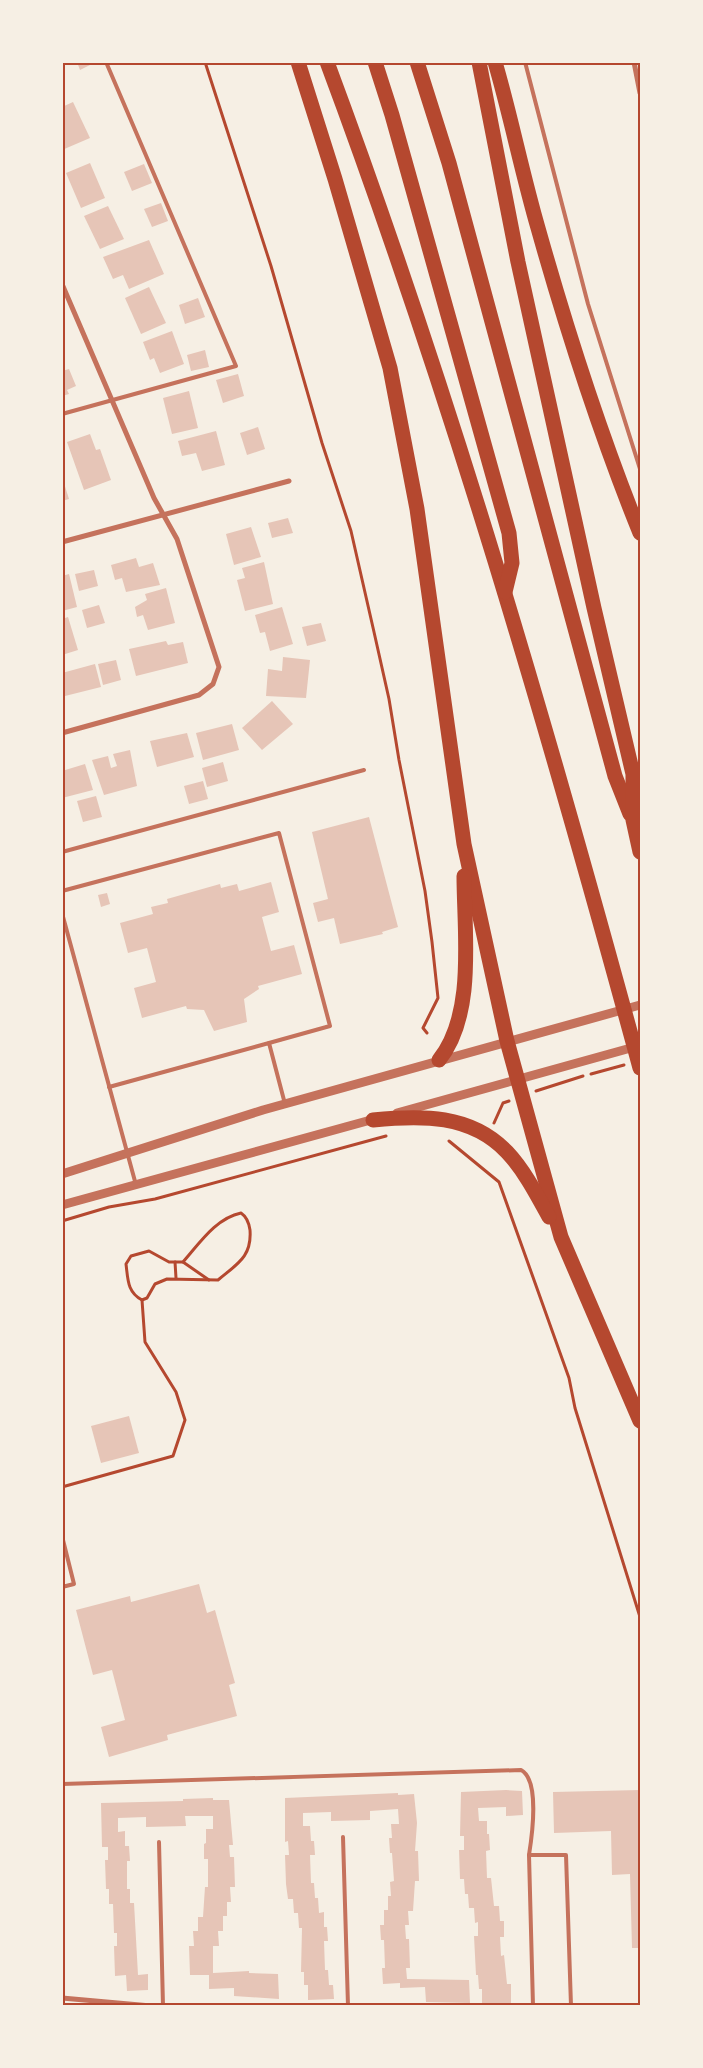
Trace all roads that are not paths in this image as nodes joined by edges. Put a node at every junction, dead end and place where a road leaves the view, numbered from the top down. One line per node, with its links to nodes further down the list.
1 (106, 62): 12 (lane)
2 (298, 62): 23 (highway)
3 (327, 62): 19 (highway)
4 (375, 62): 19 (highway)
5 (417, 62): 22 (highway)
6 (479, 62): 22 (highway)
7 (495, 62): 17 (highway)
8 (525, 62): 14 (lane)
9 (634, 62): 10 (street)
10 (640, 93)
11 (63, 287): 12 (street)
12 (114, 400): 13 (lane); 16 (street)
13 (62, 414)
14 (640, 469)
15 (289, 481): 16 (street)
16 (164, 514): 18 (street); 20 (street)
17 (640, 533)
18 (62, 542)
19 (505, 592): 33 (highway)
20 (62, 733)
21 (364, 770): 24 (lane)
22 (633, 820): 25 (highway)
23 (464, 844): 29 (highway); 32 (highway)
24 (62, 852)
25 (640, 852)
26 (62, 891): 30 (lane)
27 (62, 914): 35 (lane)
28 (640, 1005): 29 (street)
29 (507, 1041): 32 (street); 34 (highway)
30 (269, 1043): 35 (lane); 36 (lane)
31 (640, 1046): 34 (street)
32 (439, 1060): 36 (street)
33 (636, 1066)
34 (517, 1079): 37 (street); 42 (highway)
35 (109, 1087): 38 (lane)
36 (285, 1104): 38 (street)
37 (373, 1120): 40 (street); 42 (highway)
38 (128, 1155): 39 (street); 40 (lane)
39 (62, 1174)
40 (136, 1185): 41 (street)
41 (62, 1205)
42 (561, 1237): 43 (highway)
43 (640, 1420)
44 (62, 1536): 45 (lane)
45 (62, 1587)
46 (62, 1784): 49 (lane)
47 (343, 1836): 53 (lane)
48 (159, 1842): 52 (lane)
49 (529, 1855): 54 (lane); 55 (lane)
50 (62, 1998): 51 (street)
51 (151, 2006)
52 (163, 2006)
53 (348, 2006)
54 (533, 2006)
55 (571, 2006)

